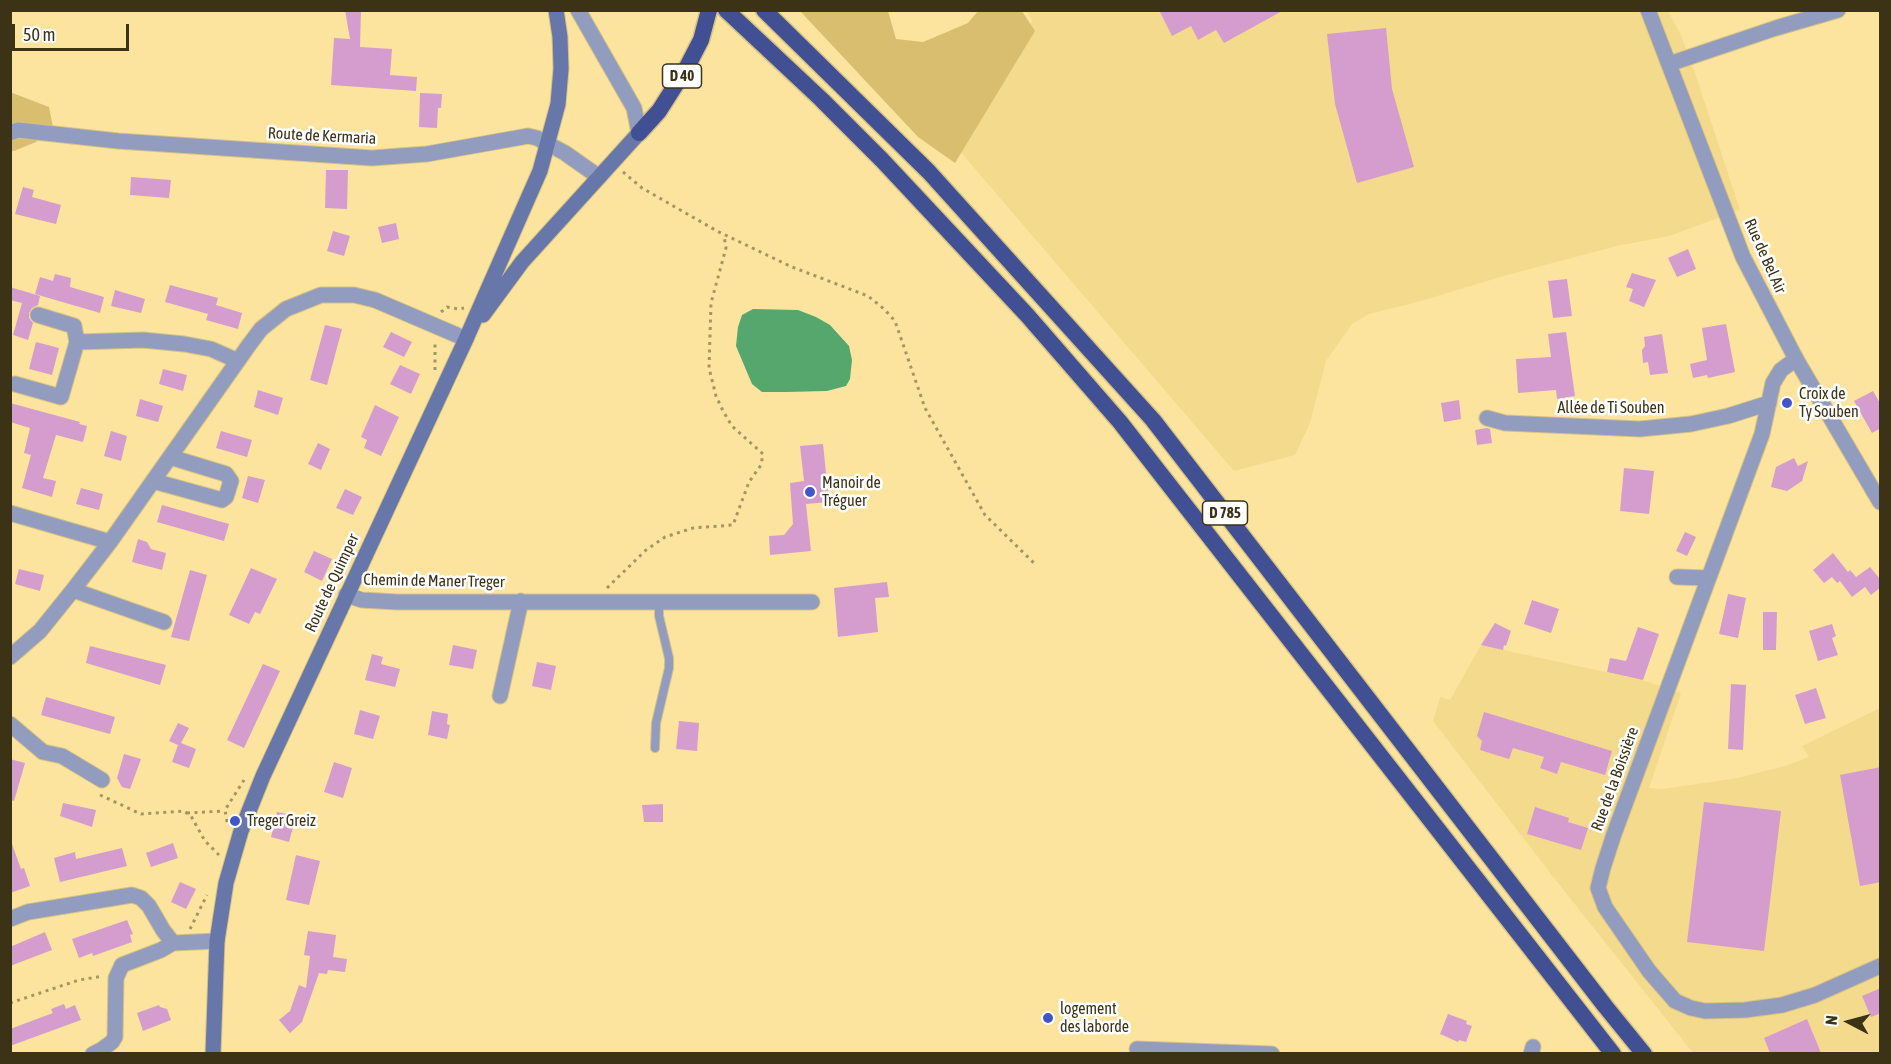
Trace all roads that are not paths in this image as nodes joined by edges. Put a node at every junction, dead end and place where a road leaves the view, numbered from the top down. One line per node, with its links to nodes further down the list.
1 (555, 10): 11 (main road, D 40)
2 (578, 10): 10 (street)
3 (709, 10): 10 (highway, D 40)
4 (764, 10): 48 (highway, D 785)
5 (1648, 10): 8 (street, Rue de Bel Air)
6 (1838, 10): 8 (street)
7 (732, 16): 47 (highway, D 785)
8 (1669, 64): 16 (street, Rue de Bel Air)
9 (10, 133): 11 (street, Route de Kermaria)
10 (639, 133): 12 (main road, D 40)
11 (549, 144): 12 (street, Route de Kermaria); 14 (main road, Route de Quimper / D 40)
12 (599, 177): 14 (main road, D 40)
13 (38, 315): 15 (street)
14 (466, 339): 17 (street); 29 (main road, Route de Quimper / D 40)
15 (77, 342): 17 (street); 18 (street)
16 (1796, 359): 19 (street, Rue de la Boissière); 23 (street, Rue de Bel Air)
17 (238, 361): 21 (street)
18 (15, 384)
19 (1769, 403): 20 (street, Allée de Ti Souben); 27 (street, Rue de la Boissière)
20 (1487, 418)
21 (170, 457): 22 (street); 22 (street)
22 (153, 482): 25 (street)
23 (1881, 502)
24 (10, 513): 25 (street)
25 (110, 542): 28 (street)
26 (1677, 577): 27 (street)
27 (1708, 578): 42 (street, Rue de la Boissière)
28 (73, 590): 33 (street); 34 (street)
29 (346, 595): 30 (street, Chemin de Maner Treger); 40 (main road, Route de Quimper / D 40)
30 (521, 601): 31 (street, Chemin de Maner Treger); 35 (street, Chemin de Maner Treger)
31 (659, 602): 32 (street, Chemin de Maner Treger); 37 (lane)
32 (812, 602)
33 (164, 622)
34 (10, 657)
35 (500, 696)
36 (10, 724): 38 (street)
37 (656, 748)
38 (102, 780)
39 (10, 919): 41 (street)
40 (217, 941): 41 (street); 45 (main road, Route de Quimper / D 40)
41 (174, 943): 44 (street)
42 (1881, 966)
43 (1137, 1049): 46 (street)
44 (93, 1053)
45 (213, 1053)
46 (1272, 1053)
47 (1613, 1053)
48 (1644, 1053)

